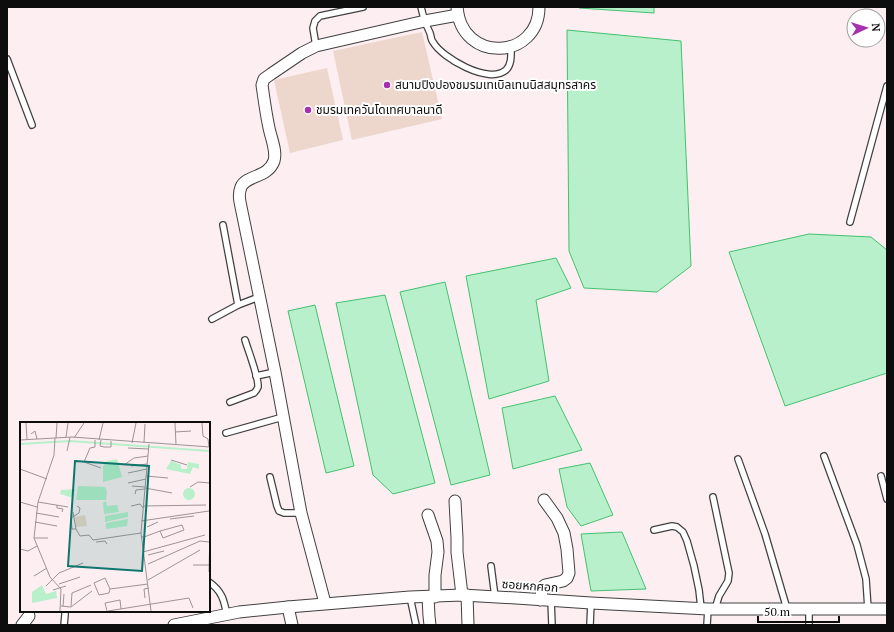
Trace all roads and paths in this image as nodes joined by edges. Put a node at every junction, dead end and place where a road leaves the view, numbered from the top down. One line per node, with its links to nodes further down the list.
1 (363, 7): 6 (lane)
2 (420, 7): 5 (lane)
3 (539, 7): 7 (street)
4 (458, 11): 5 (street); 7 (street)
5 (425, 21): 6 (street); 7 (lane)
6 (316, 46): 13 (street)
7 (511, 47)
8 (7, 59): 10 (lane)
9 (887, 86): 11 (lane)
10 (32, 125)
11 (850, 222)
12 (223, 225): 14 (lane)
13 (259, 297): 14 (lane); 17 (street)
14 (238, 305): 15 (lane)
15 (212, 320)
16 (245, 340): 18 (lane)
17 (275, 372): 18 (lane); 20 (street)
18 (256, 376): 19 (lane)
19 (230, 402)
20 (283, 417): 21 (lane); 30 (street)
21 (226, 433)
22 (824, 456): 44 (lane)
23 (738, 459): 42 (lane)
24 (881, 476): 27 (lane)
25 (270, 477): 30 (lane)
26 (713, 497): 46 (lane)
27 (887, 499)
28 (544, 500): 40 (street)
29 (454, 501): 36 (street)
30 (301, 513): 39 (street)
31 (428, 516): 37 (street)
32 (654, 530): 46 (lane)
33 (491, 566): 35 (lane)
34 (210, 583): 48 (lane)
35 (495, 597): 36 (street, ซอยหกศอก); 40 (street, ซอยหกศอก)
36 (465, 598): 37 (street, ซอยหกศอก); 51 (street)
37 (430, 599): 38 (street, ซอยหกศอก); 50 (street)
38 (411, 601): 39 (street, ซอยหกศอก); 56 (lane)
39 (325, 603): 49 (street, ซอยหกศอก)
40 (547, 603): 41 (street, ซอยหกศอก); 52 (lane)
41 (591, 607): 46 (street, ซอยหกศอก); 53 (lane)
42 (787, 608): 43 (street, ซอยหกศอก); 46 (street, ซอยหกศอก)
43 (808, 609): 44 (street, ซอยหกศอก); 58 (lane)
44 (868, 609): 45 (street, ซอยหกศอก)
45 (887, 609)
46 (708, 610): 57 (lane)
47 (65, 612): 54 (lane)
48 (227, 614): 49 (street, ซอยหกศอก); 55 (street, ซอยหกศอก)
49 (290, 616)
50 (430, 620)
51 (468, 621)
52 (552, 623)
53 (590, 624)
54 (64, 625)
55 (174, 625)
56 (416, 625)
57 (707, 625)
58 (809, 625)

